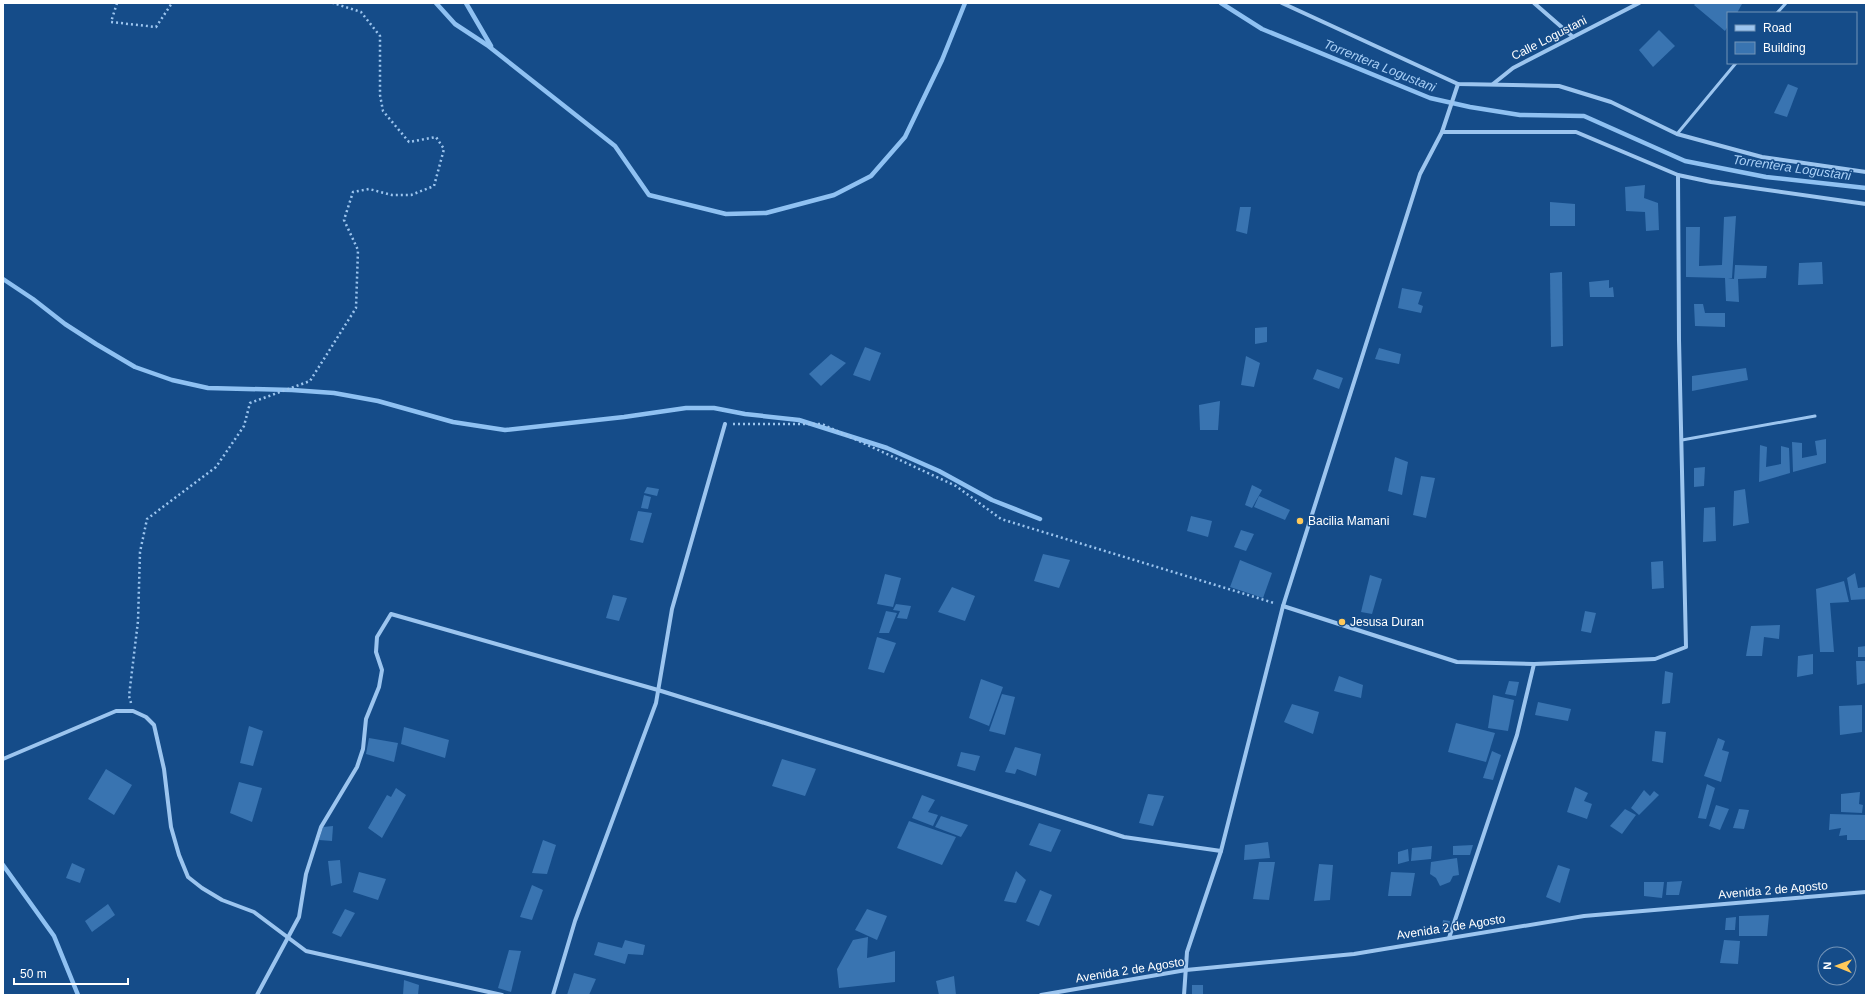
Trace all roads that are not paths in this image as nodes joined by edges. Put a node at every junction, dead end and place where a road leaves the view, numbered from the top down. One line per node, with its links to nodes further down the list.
1 (1282, 3): 8 (street)
2 (1534, 3): 6 (street)
3 (1639, 3): 6 (street, Calle Logustani)
4 (1786, 3): 5 (lane)
5 (1779, 12)
6 (1573, 37): 9 (street, Calle Logustani)
7 (1735, 64): 11 (lane)
8 (1458, 84): 9 (street); 10 (street)
9 (1492, 84): 11 (street)
10 (1442, 132): 13 (street); 18 (street)
11 (1677, 134): 12 (street)
12 (1866, 172)
13 (1678, 175): 14 (street); 17 (street)
14 (1866, 204)
15 (1815, 416): 17 (lane)
16 (725, 424): 20 (street)
17 (1682, 440): 19 (street)
18 (1283, 606): 19 (street); 22 (street)
19 (1534, 664): 25 (street)
20 (658, 690): 22 (street); 24 (street); 29 (street)
21 (3, 759): 24 (street)
22 (1221, 851): 26 (street)
23 (1866, 892): 25 (street, Avenida 2 de Agosto)
24 (288, 938): 27 (street); 28 (street)
25 (1449, 938): 26 (street, Avenida 2 de Agosto)
26 (1186, 970): 30 (street, Avenida 2 de Agosto); 31 (street)
27 (257, 995)
28 (502, 995)
29 (553, 995)
30 (1041, 995)
31 (1184, 995)

